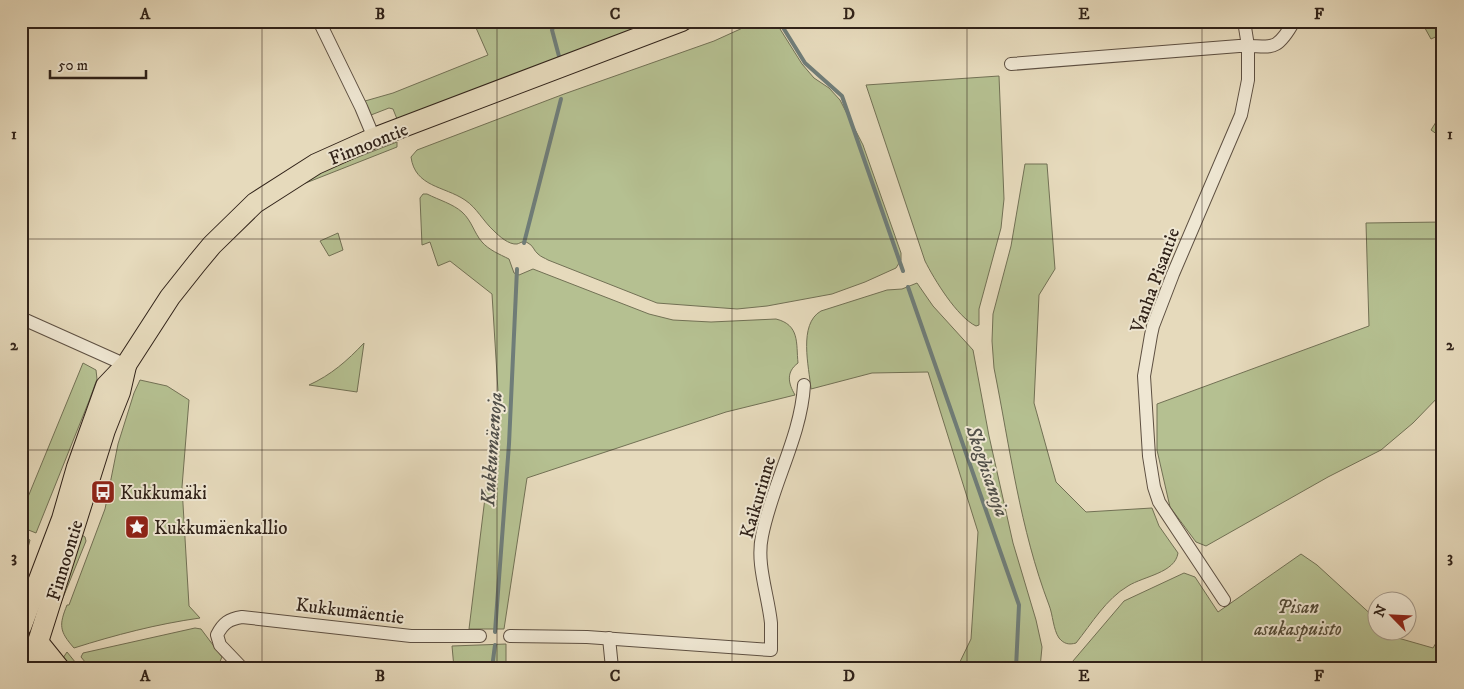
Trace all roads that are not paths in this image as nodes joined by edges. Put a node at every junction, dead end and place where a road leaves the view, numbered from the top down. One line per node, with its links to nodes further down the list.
1 (319, 21): 7 (street)
2 (682, 21): 7 (main road, Finnoontie)
3 (1244, 21): 5 (street, Vanha Pisantie)
4 (1294, 21): 5 (street)
5 (1248, 46): 6 (street); 11 (street, Vanha Pisantie)
6 (1011, 64)
7 (374, 138): 9 (main road, Finnoontie)
8 (21, 318): 9 (street)
9 (126, 366): 12 (main road, Finnoontie); 16 (main road, Finnoontie)
10 (804, 385): 15 (street, Kaikurinne)
11 (1224, 600)
12 (21, 627): 16 (street)
13 (480, 636): 19 (street, Kukkumäentie)
14 (510, 636): 15 (street)
15 (609, 638): 20 (street)
16 (38, 642): 17 (main road, Finnoontie); 18 (main road)
17 (28, 664)
18 (59, 668)
19 (242, 668)
20 (612, 668)

